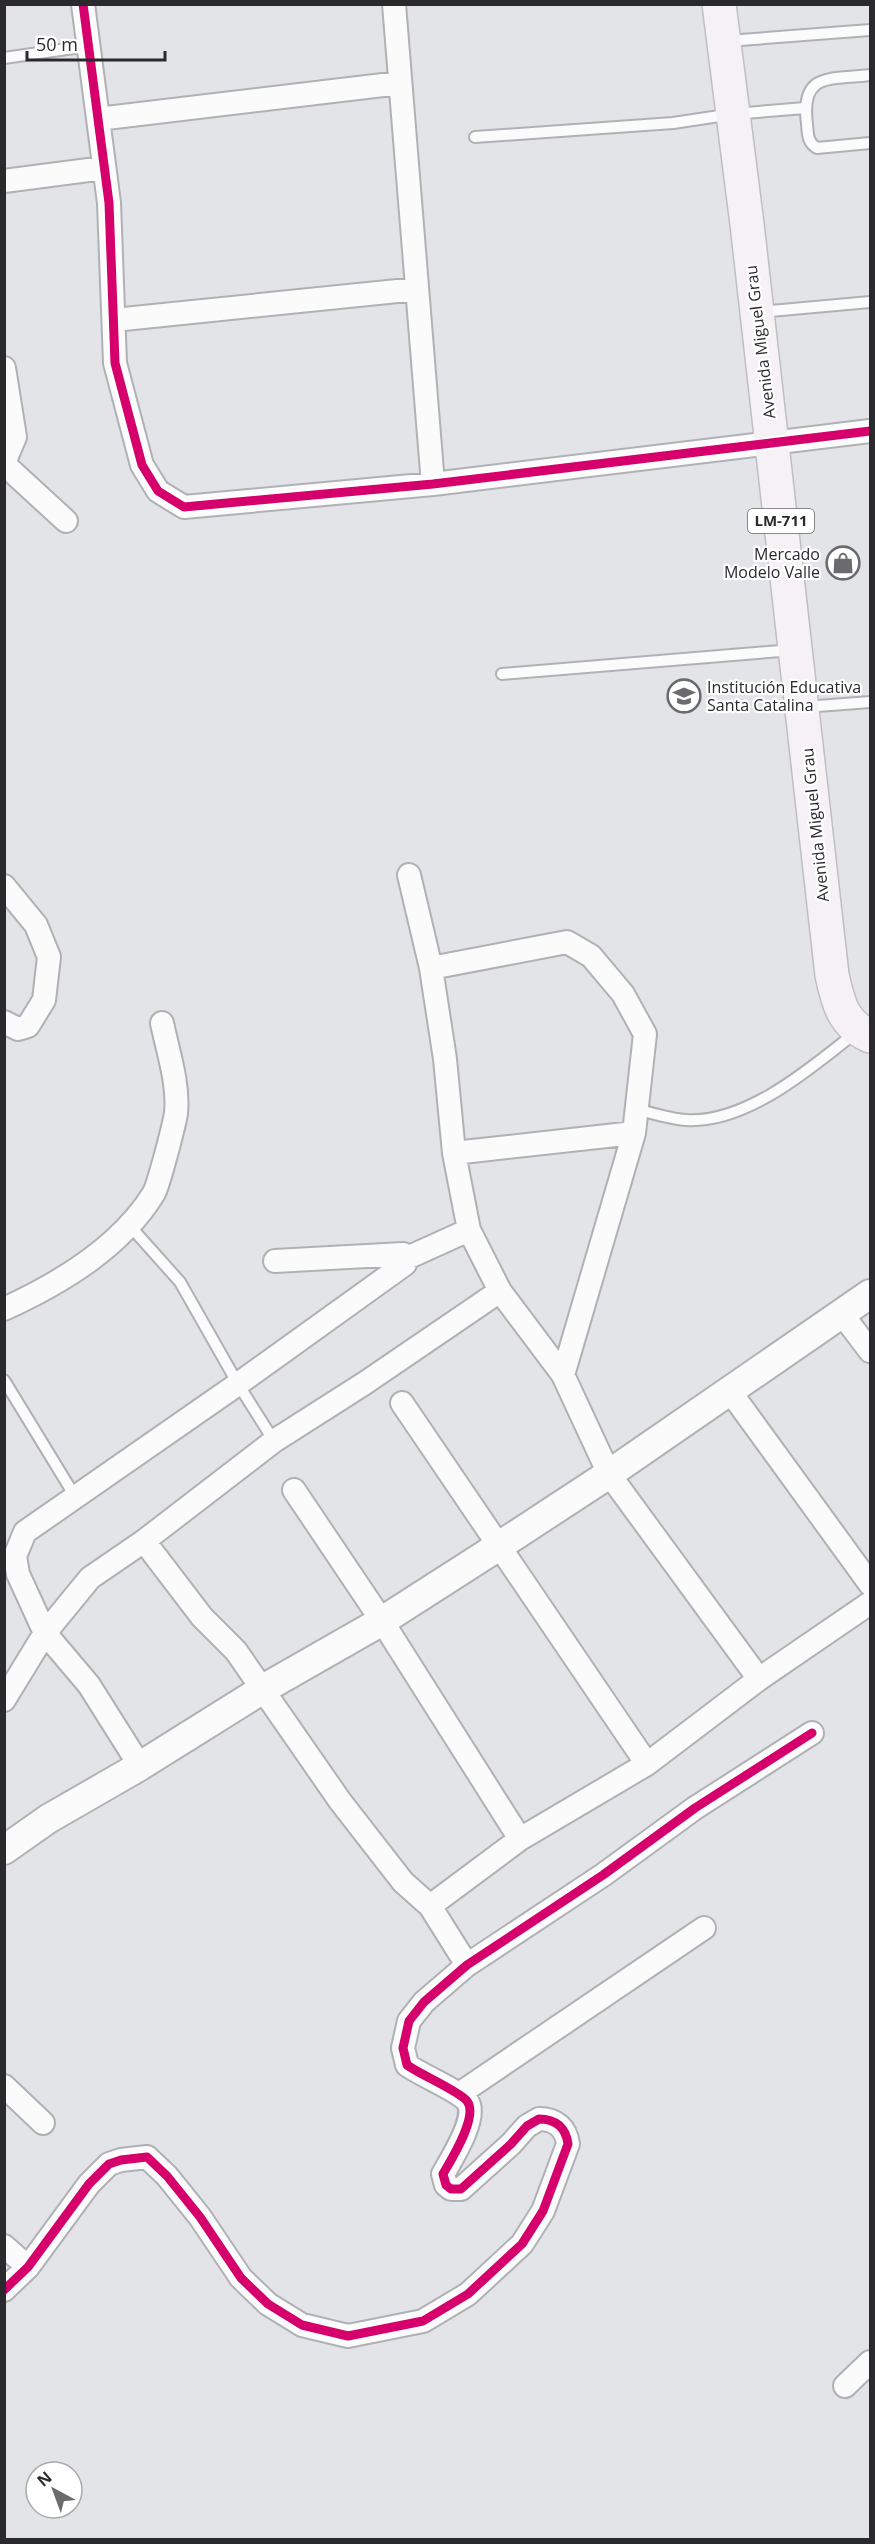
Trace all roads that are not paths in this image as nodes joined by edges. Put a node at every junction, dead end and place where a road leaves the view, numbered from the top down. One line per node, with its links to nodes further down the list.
1 (82, 4): 6 (street)
2 (394, 4): 9 (street)
3 (719, 4): 5 (main road, Avenida Miguel Grau / LM-711)
4 (870, 30): 5 (lane)
5 (724, 42): 11 (main road, Avenida Miguel Grau / LM-711)
6 (88, 46): 7 (lane); 12 (street)
7 (4, 58)
8 (870, 75): 10 (lane)
9 (400, 83): 12 (street); 17 (street)
10 (805, 108): 11 (lane); 14 (lane)
11 (733, 114): 13 (lane); 19 (main road, Avenida Miguel Grau / LM-711)
12 (98, 119): 15 (street)
13 (475, 137)
14 (870, 143)
15 (104, 168): 16 (street); 20 (street)
16 (4, 181)
17 (417, 288): 20 (street); 25 (street)
18 (870, 302): 19 (lane)
19 (757, 312): 23 (main road, Avenida Miguel Grau / LM-711)
20 (114, 320): 25 (street)
21 (4, 368): 24 (street)
22 (870, 431): 23 (street)
23 (772, 442): 25 (street); 27 (main road, Avenida Miguel Grau / LM-711)
24 (4, 464): 26 (street)
25 (433, 484)
26 (66, 521)
27 (796, 650): 28 (lane); 30 (main road, Avenida Miguel Grau / LM-711)
28 (502, 674)
29 (870, 702): 30 (lane)
30 (803, 707): 36 (main road, Avenida Miguel Grau / LM-711)
31 (409, 875): 33 (street)
32 (4, 886): 34 (street)
33 (431, 968): 37 (street); 39 (street)
34 (4, 1022)
35 (162, 1023): 40 (street)
36 (864, 1033): 37 (lane)
37 (636, 1109): 38 (street)
38 (634, 1133): 39 (street); 49 (street)
39 (454, 1153): 41 (street)
40 (130, 1226): 46 (street); 51 (lane)
41 (468, 1230): 42 (street); 44 (street)
42 (407, 1258): 43 (street); 51 (street)
43 (275, 1261)
44 (500, 1291): 49 (street); 54 (street)
45 (870, 1294): 47 (street)
46 (4, 1309)
47 (842, 1314): 48 (street); 52 (street)
48 (870, 1351)
49 (563, 1375): 55 (street)
50 (4, 1380): 57 (lane)
51 (238, 1384): 54 (lane); 57 (street)
52 (729, 1390): 55 (street); 60 (street)
53 (402, 1403): 59 (street)
54 (274, 1442): 58 (street)
55 (609, 1474): 59 (street); 64 (street)
56 (294, 1490): 62 (street)
57 (76, 1498): 63 (street)
58 (144, 1540): 63 (street); 65 (street)
59 (499, 1546): 62 (street); 68 (street)
60 (870, 1584)
61 (870, 1603): 64 (street)
62 (382, 1621): 65 (street); 70 (street)
63 (45, 1633): 66 (street); 69 (street)
64 (759, 1679): 68 (street)
65 (263, 1689): 69 (street); 72 (street)
66 (4, 1700)
67 (812, 1733): 74 (street)
68 (647, 1764): 70 (street)
69 (140, 1766): 71 (street)
70 (520, 1839): 72 (street)
71 (4, 1850)
72 (430, 1906): 74 (street)
73 (704, 1928): 76 (street)
74 (467, 1965): 76 (street)
75 (4, 2086): 77 (street)
76 (459, 2094): 79 (street)
77 (43, 2123)
78 (4, 2246): 79 (street)
79 (28, 2267): 80 (street)
80 (4, 2290)
81 (870, 2362): 82 (street)
82 (845, 2386)

